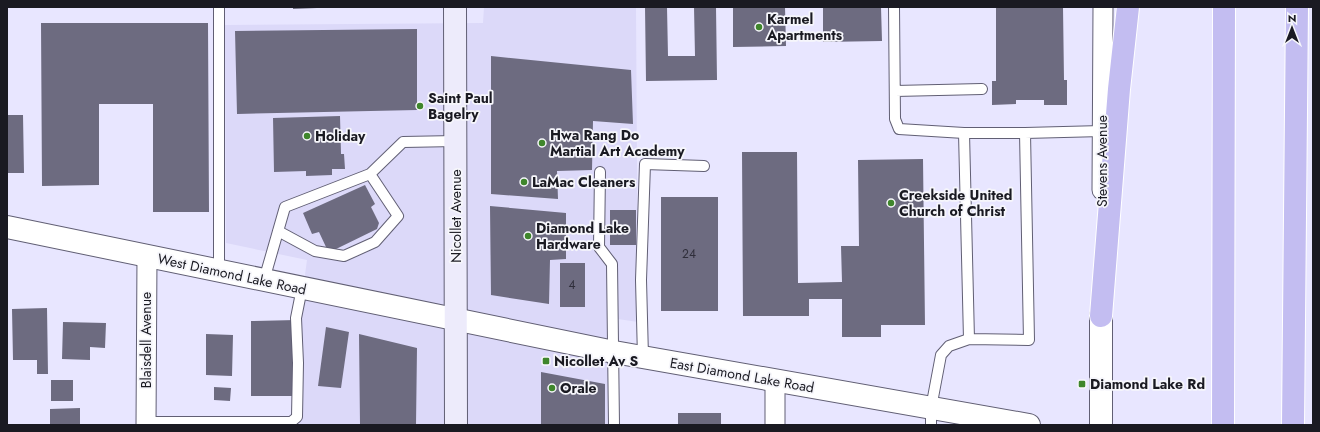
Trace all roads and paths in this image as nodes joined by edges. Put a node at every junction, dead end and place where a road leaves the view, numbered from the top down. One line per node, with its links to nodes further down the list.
1 (219, 7): 20 (lane)
2 (455, 7): 13 (main road, Nicollet Avenue)
3 (894, 7): 8 (lane)
4 (1103, 7): 10 (street, Stevens Avenue)
5 (1128, 7): 23 (highway)
6 (1224, 7): 36 (highway)
7 (1297, 7): 37 (highway)
8 (894, 90): 9 (lane); 11 (lane)
9 (982, 90)
10 (1102, 131): 12 (lane); 23 (street, Stevens Avenue)
11 (964, 133): 12 (lane); 25 (lane)
12 (1025, 133): 25 (lane)
13 (456, 141): 16 (lane); 24 (main road, Nicollet Avenue)
14 (704, 166): 27 (lane)
15 (600, 172): 26 (lane)
16 (370, 174): 18 (lane); 18 (lane)
17 (7, 227): 19 (street, West Diamond Lake Road)
18 (278, 232): 21 (lane)
19 (147, 256): 20 (street, West Diamond Lake Road); 30 (street, Blaisdell Avenue)
20 (219, 271): 21 (street, West Diamond Lake Road)
21 (264, 280): 22 (street, West Diamond Lake Road)
22 (302, 288): 24 (street, West Diamond Lake Road); 30 (lane)
23 (1101, 316): 35 (street)
24 (456, 320): 26 (street, East Diamond Lake Road); 31 (main road, Nicollet Avenue)
25 (969, 338): 29 (lane)
26 (614, 352): 27 (street, East Diamond Lake Road); 32 (lane)
27 (644, 357): 28 (street, East Diamond Lake Road)
28 (775, 381): 29 (street, East Diamond Lake Road); 33 (street)
29 (931, 416): 34 (street, East Diamond Lake Road)
30 (146, 424)
31 (456, 425)
32 (614, 425)
33 (775, 425)
34 (1029, 425)
35 (1101, 425)
36 (1223, 425)
37 (1293, 425)

